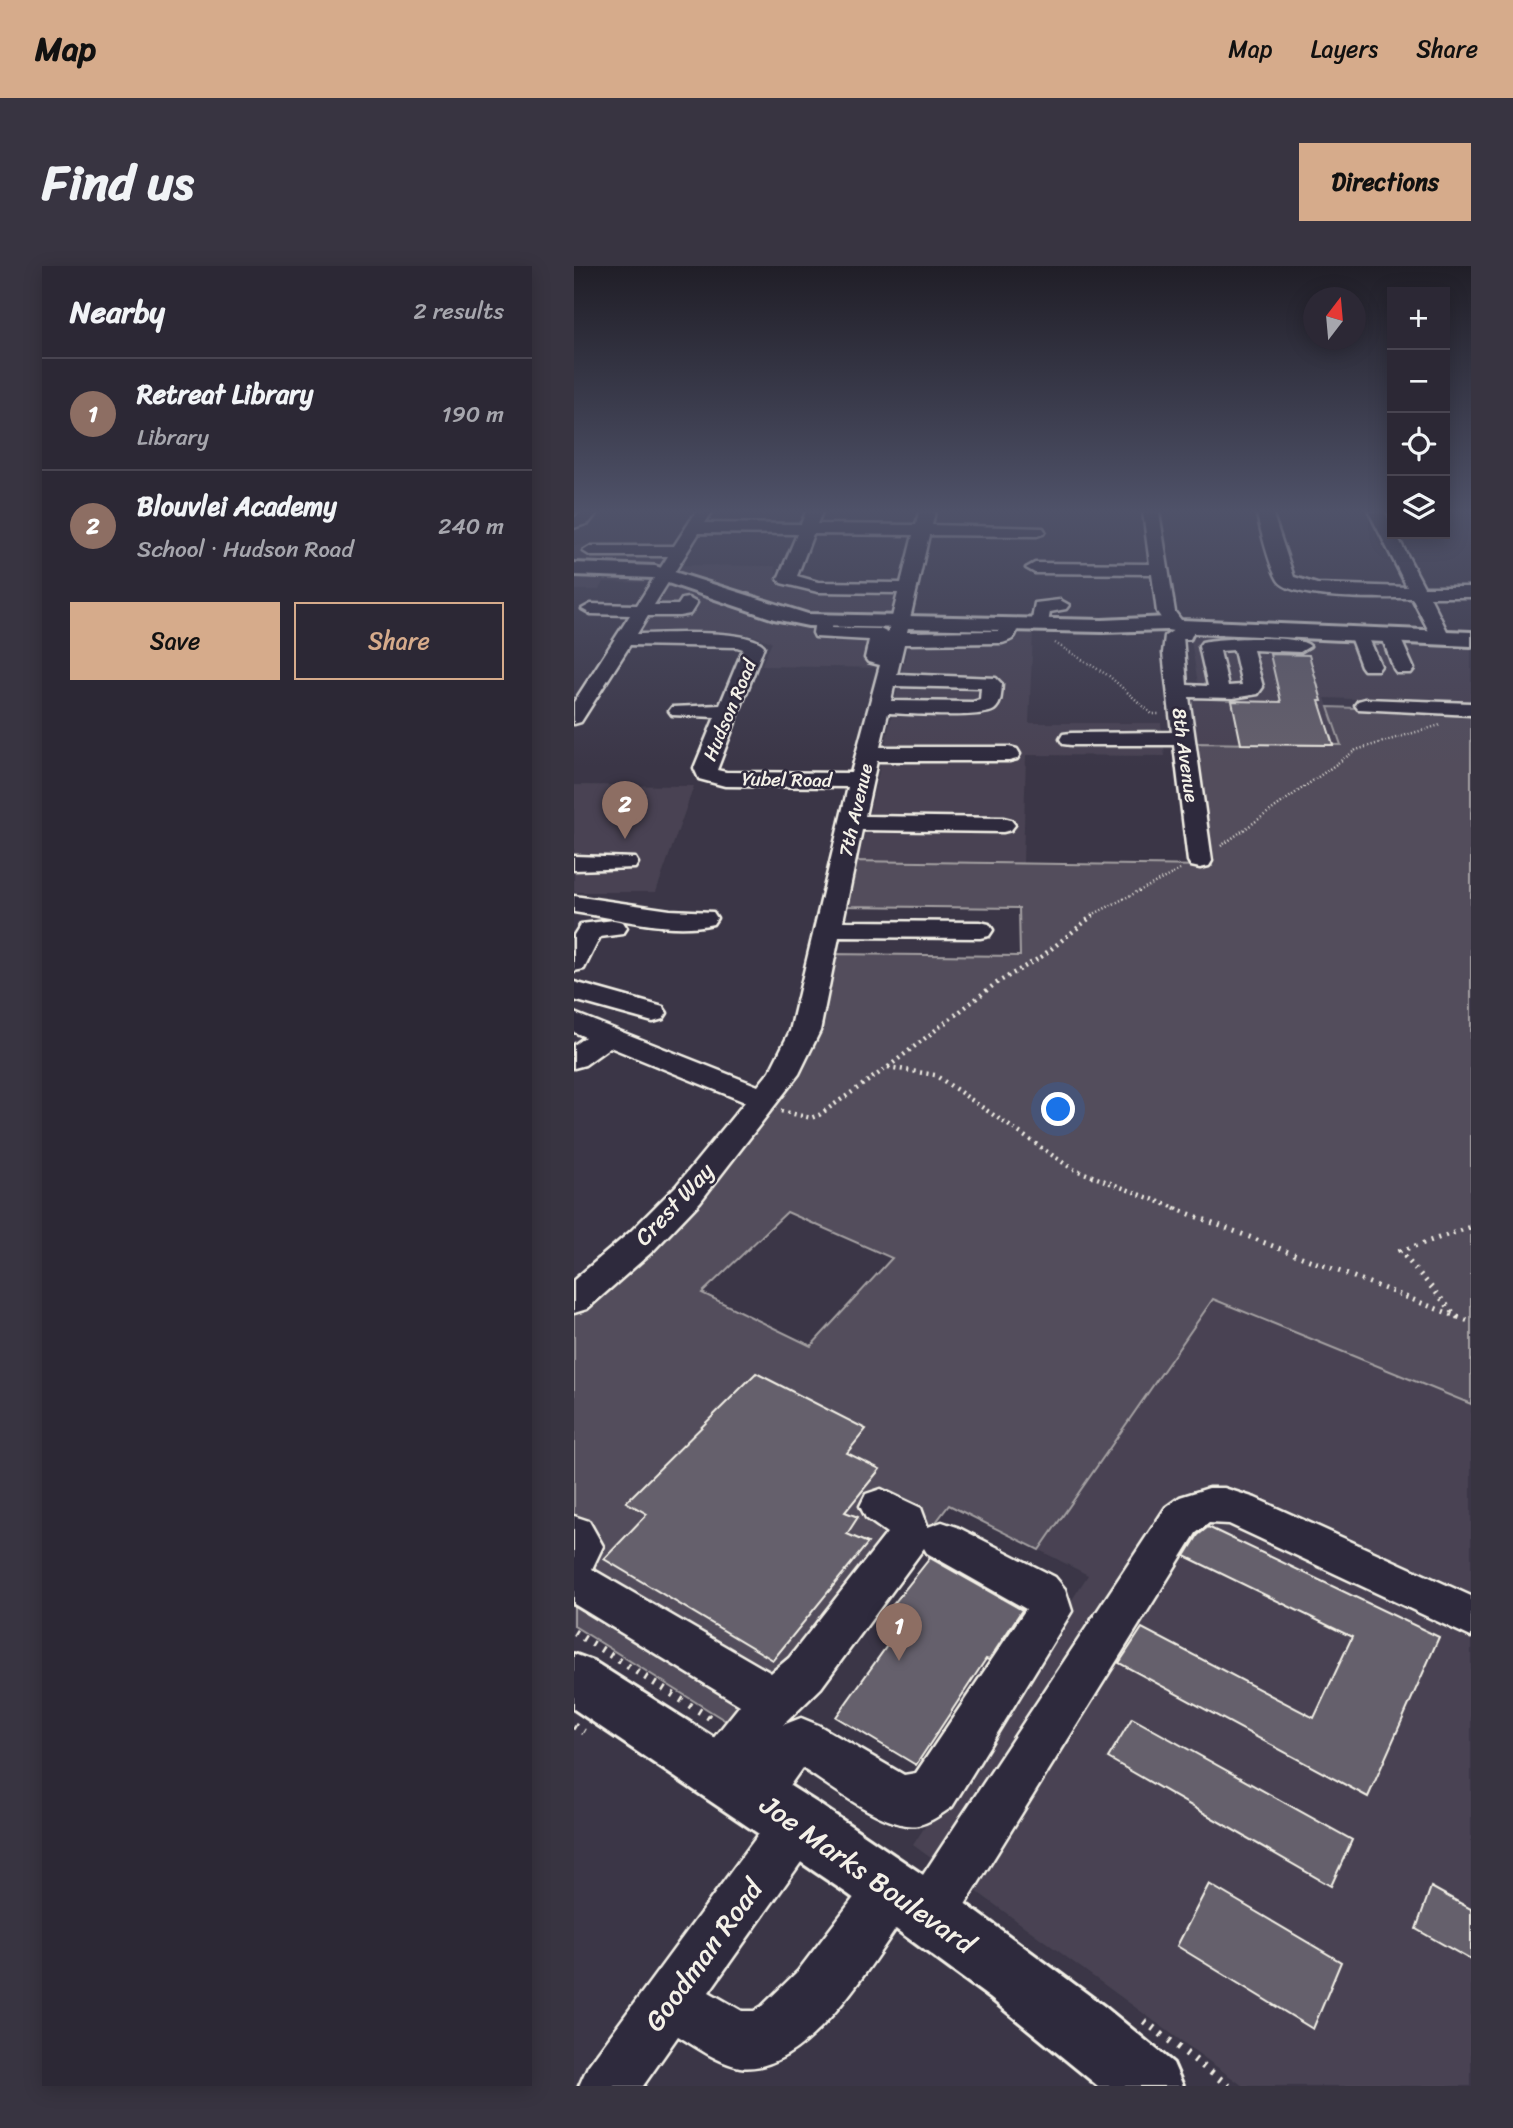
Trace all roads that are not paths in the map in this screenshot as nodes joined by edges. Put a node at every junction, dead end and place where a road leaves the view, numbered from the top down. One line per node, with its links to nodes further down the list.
1 (638, 597): 8 (street)
2 (731, 597): 12 (main road)
3 (907, 597): 22 (street, 7th Avenue)
4 (1163, 597): 14 (street, 8th Avenue)
5 (1421, 597): 11 (street)
6 (1443, 598): 11 (street)
7 (688, 603): 8 (street)
8 (629, 605): 10 (street); 19 (street)
9 (1059, 605): 13 (street)
10 (591, 609)
11 (1427, 611): 18 (street)
12 (824, 621): 22 (main road); 22 (street)
13 (1040, 625): 14 (main road); 22 (main road)
14 (1167, 630): 17 (main road); 25 (street, 8th Avenue)
15 (1358, 634): 16 (main road); 17 (main road); 23 (street)
16 (1390, 635): 18 (main road); 24 (street)
17 (1242, 637): 21 (street); 26 (street); 26 (street)
18 (1441, 637): 20 (main road)
19 (622, 639): 31 (street, Hudson Road); 32 (street)
20 (1471, 639)
21 (1300, 646)
22 (893, 650): 28 (street, 7th Avenue); 28 (street)
23 (1371, 666)
24 (1404, 669)
25 (1178, 691): 26 (street); 33 (street, 8th Avenue)
26 (1219, 691)
27 (1366, 705): 29 (street)
28 (879, 707): 35 (street, 7th Avenue)
29 (1467, 709)
30 (678, 711): 31 (street)
31 (729, 711): 37 (street, Hudson Road)
32 (574, 718)
33 (1183, 727): 34 (street); 41 (street, 8th Avenue)
34 (1071, 739)
35 (868, 754): 36 (street); 38 (street, 7th Avenue)
36 (1009, 754)
37 (714, 777): 38 (street, Yubel Road)
38 (862, 780): 39 (street, 7th Avenue)
39 (852, 823): 40 (street); 47 (street, 7th Avenue)
40 (1003, 825)
41 (1200, 861)
42 (574, 863): 43 (street)
43 (626, 863)
44 (574, 904): 45 (street)
45 (704, 921)
46 (614, 928): 49 (street)
47 (828, 929): 48 (street); 55 (street, 7th Avenue)
48 (980, 930)
49 (574, 963)
50 (574, 991): 51 (street)
51 (653, 1013)
52 (574, 1022): 53 (street)
53 (606, 1036): 54 (street); 55 (street)
54 (574, 1059)
55 (764, 1099): 56 (street, Crest Way)
56 (574, 1300)
57 (881, 1506): 64 (street)
58 (574, 1534): 60 (street)
59 (942, 1540): 65 (street)
60 (574, 1562)
61 (574, 1581): 64 (street)
62 (1471, 1617): 66 (street)
63 (574, 1679): 65 (main road, Joe Marks Boulevard)
64 (774, 1700): 65 (street)
65 (756, 1797): 66 (main road, Joe Marks Boulevard); 67 (street, Goodman Road)
66 (911, 1900): 67 (street); 69 (main road, Joe Marks Boulevard)
67 (670, 2000): 68 (street, Goodman Road)
68 (608, 2086)
69 (1150, 2086)

